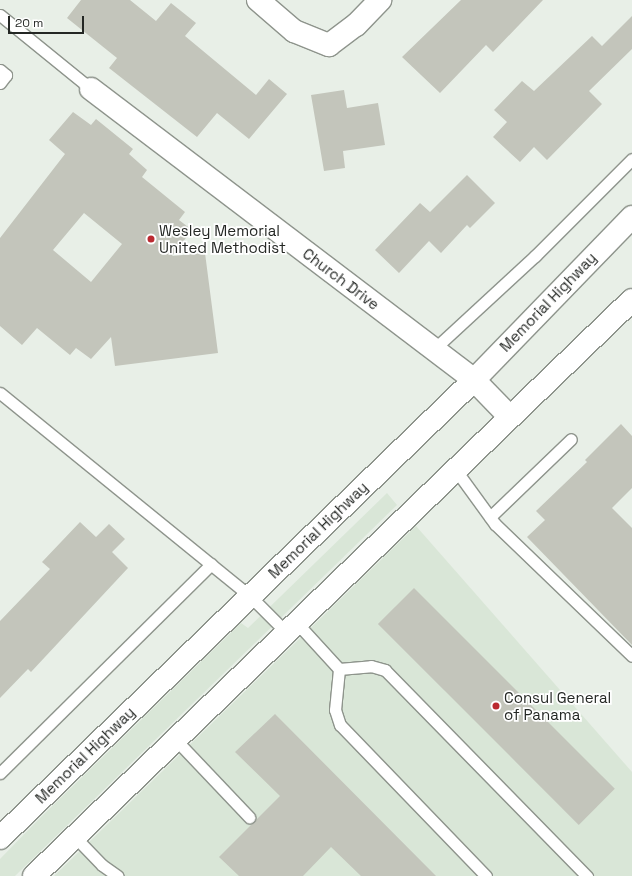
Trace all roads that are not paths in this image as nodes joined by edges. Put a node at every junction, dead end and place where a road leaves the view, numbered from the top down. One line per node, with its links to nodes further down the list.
1 (258, 0): 2 (main road)
2 (380, 0)
3 (0, 15): 6 (lane)
4 (0, 70): 5 (lane)
5 (0, 83)
6 (91, 89): 10 (main road, Church Drive)
7 (632, 159): 10 (lane)
8 (632, 217): 11 (main road, Memorial Highway)
9 (632, 300): 13 (main road)
10 (433, 350): 11 (main road, Church Drive)
11 (474, 380): 13 (main road, Church Drive); 18 (main road, Memorial Highway)
12 (0, 393): 17 (lane)
13 (509, 416): 15 (main road)
14 (571, 439): 16 (lane)
15 (455, 469): 16 (lane); 19 (main road)
16 (490, 517): 20 (lane)
17 (211, 564): 18 (lane); 23 (lane)
18 (250, 596): 19 (lane); 26 (main road, Memorial Highway)
19 (291, 627): 21 (lane); 22 (main road)
20 (632, 656)
21 (339, 669): 29 (lane); 30 (lane)
22 (175, 739): 24 (lane); 25 (main road)
23 (0, 773)
24 (249, 817)
25 (74, 836): 27 (main road); 28 (lane)
26 (0, 838)
27 (34, 876)
28 (118, 876)
29 (486, 876)
30 (587, 876)

